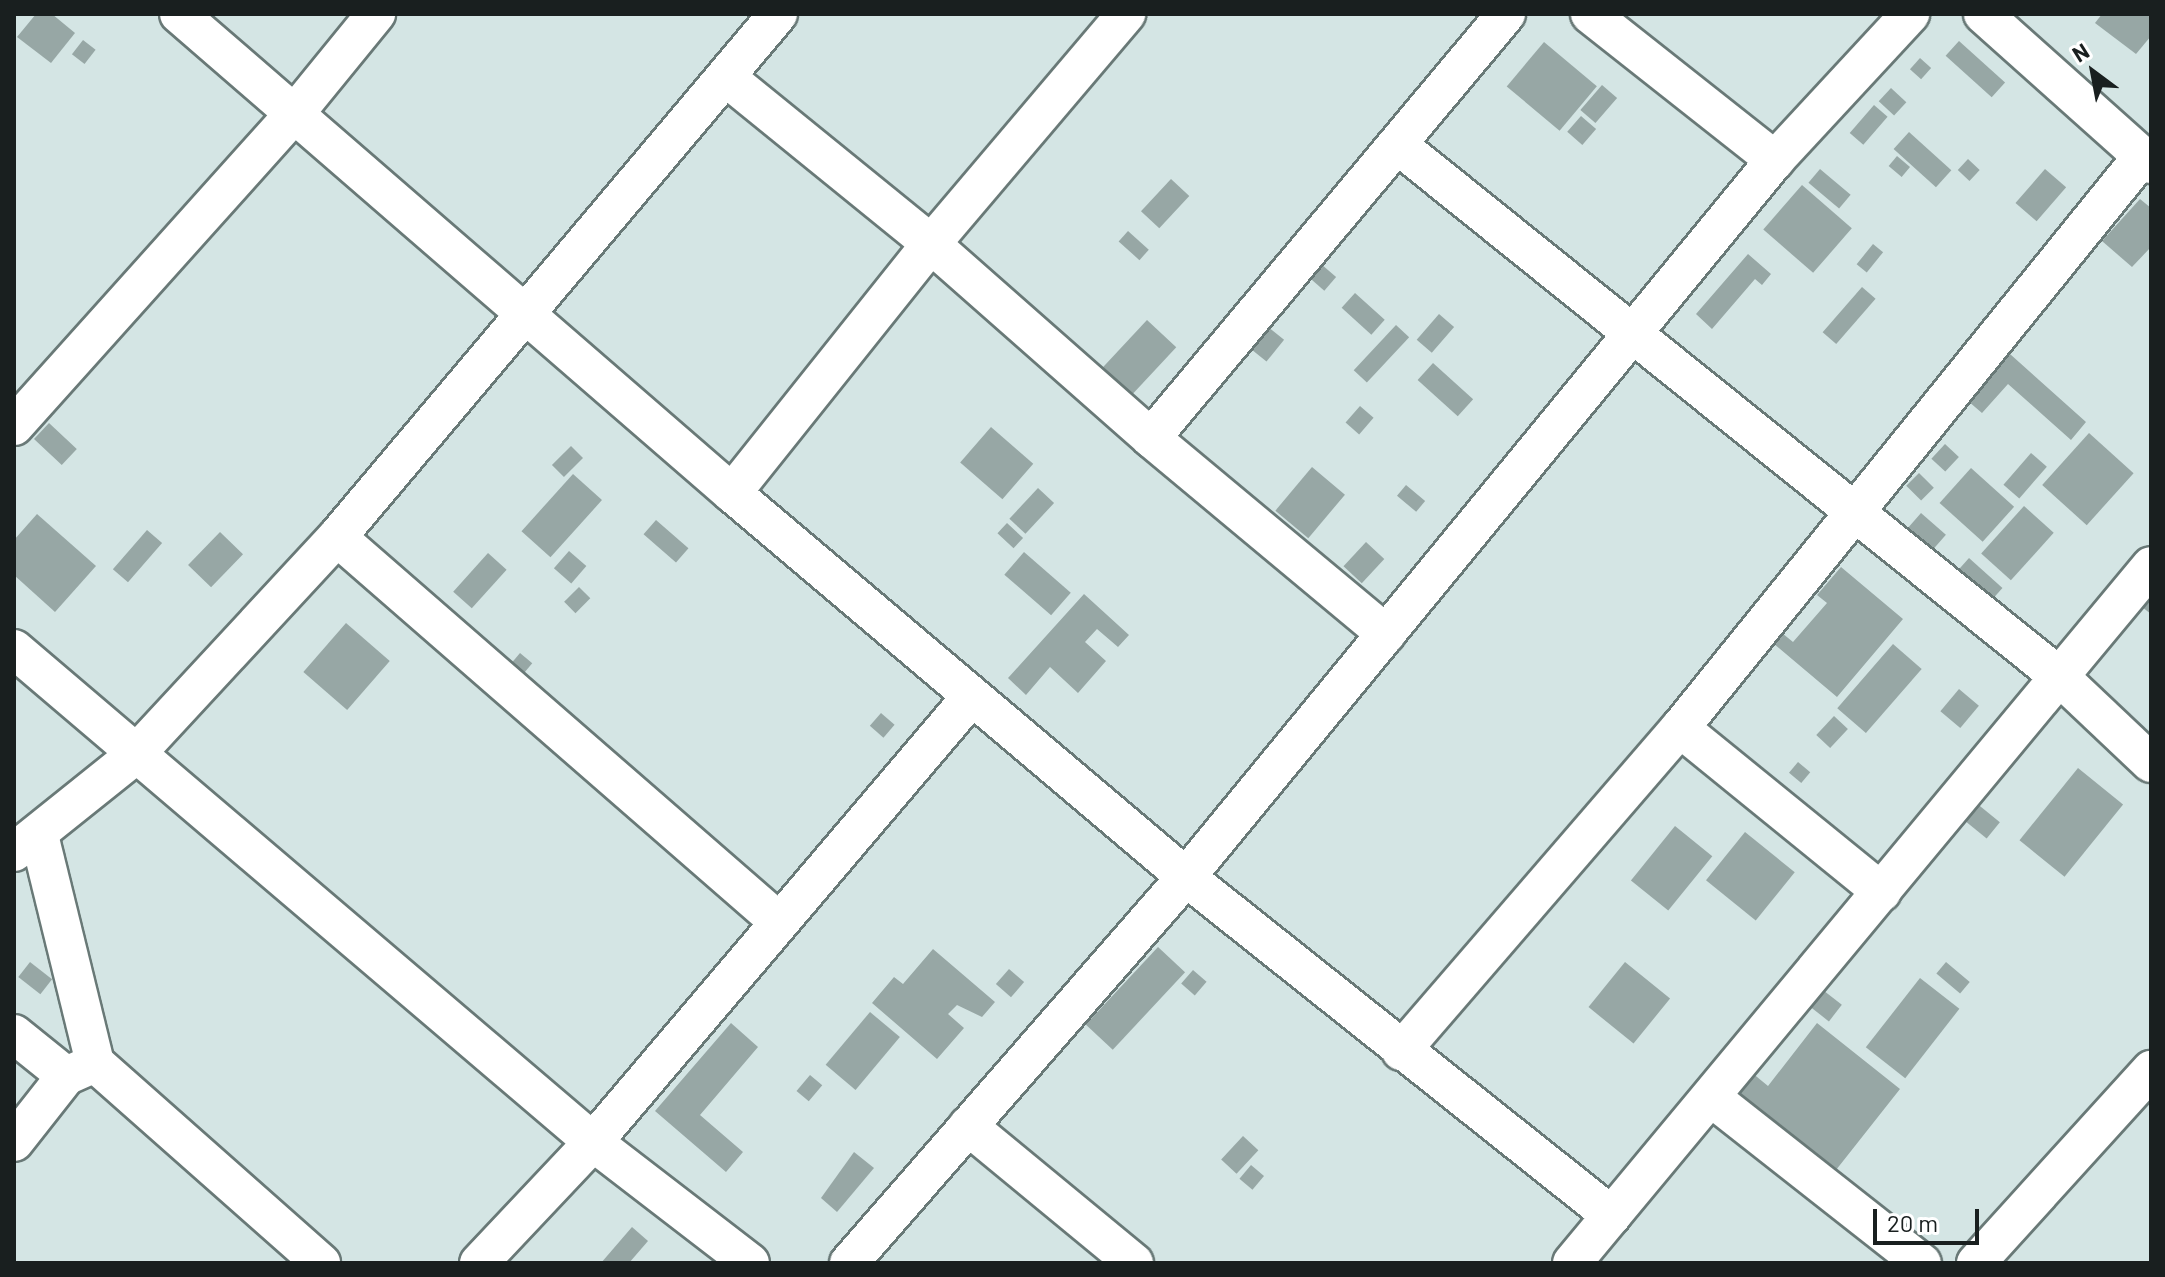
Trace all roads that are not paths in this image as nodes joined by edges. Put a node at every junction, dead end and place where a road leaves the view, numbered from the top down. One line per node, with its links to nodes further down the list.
1 (179, 14): 10 (street)
2 (376, 14): 10 (street)
3 (778, 14): 9 (street)
4 (1126, 14): 14 (street)
5 (1506, 14): 11 (street)
6 (1590, 14): 12 (street)
7 (1910, 14): 12 (street)
8 (1983, 14): 13 (street)
9 (727, 78): 14 (street); 15 (street)
10 (296, 112): 15 (street); 17 (street)
11 (1398, 145): 16 (street); 18 (street)
12 (1775, 160): 16 (street)
13 (2147, 160): 20 (street)
14 (931, 244): 18 (street); 19 (street)
15 (527, 316): 19 (street); 21 (street)
16 (1634, 331): 20 (street); 23 (street)
17 (14, 426)
18 (1151, 438): 23 (street)
19 (732, 493): 26 (street)
20 (1853, 514): 25 (street); 27 (street)
21 (337, 537): 28 (street); 33 (street)
22 (2151, 566): 25 (street)
23 (1386, 634): 31 (street)
24 (14, 649): 28 (street)
25 (2060, 677): 29 (street); 32 (street)
26 (972, 696): 31 (street); 33 (street)
27 (1680, 728): 32 (street); 35 (street)
28 (135, 755): 30 (street); 41 (street)
29 (2151, 763)
30 (27, 843): 36 (street)
31 (1186, 877): 35 (street); 39 (street)
32 (1882, 892): 38 (street)
33 (778, 921): 41 (street)
34 (14, 1034): 36 (street)
35 (1401, 1051): 42 (street)
36 (80, 1070): 40 (street); 43 (street)
37 (2144, 1094): 51 (street)
38 (1712, 1098): 42 (street); 50 (street)
39 (968, 1126): 47 (street); 48 (street)
40 (14, 1142)
41 (593, 1142): 45 (street); 46 (street)
42 (1612, 1216): 49 (street)
43 (282, 1251): 44 (street)
44 (321, 1263)
45 (479, 1263)
46 (750, 1263)
47 (849, 1263)
48 (1134, 1263)
49 (1572, 1263)
50 (1922, 1263)
51 (1976, 1263)

